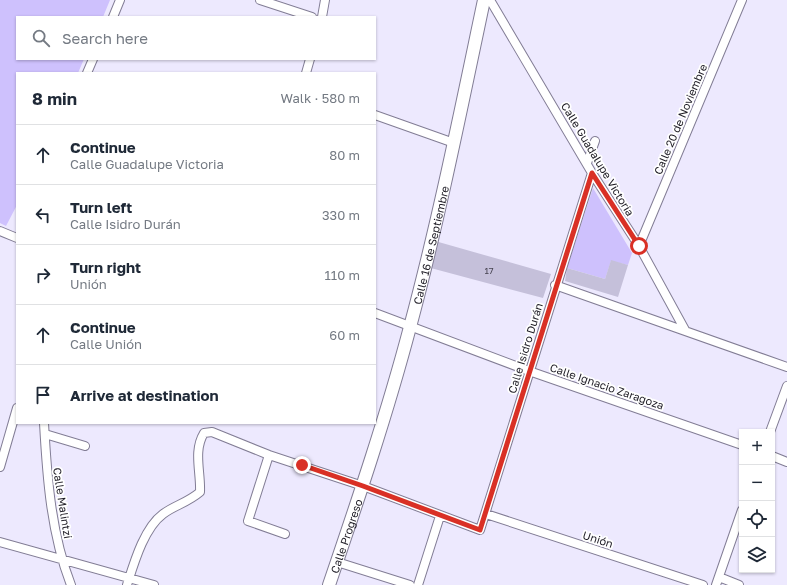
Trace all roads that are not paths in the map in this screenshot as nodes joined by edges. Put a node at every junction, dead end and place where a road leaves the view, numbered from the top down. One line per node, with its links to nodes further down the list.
1 (120, 0): 7 (street)
2 (260, 0): 8 (street)
3 (325, 0): 9 (street)
4 (484, 0): 16 (street, Calle 16 de Septiembre)
5 (490, 0): 17 (street, Calle Guadalupe Victoria)
6 (742, 0): 21 (street, Calle 20 de Noviembre)
7 (112, 16)
8 (309, 16)
9 (322, 16)
10 (93, 60): 12 (street)
11 (310, 60): 13 (street)
12 (87, 72)
13 (306, 72)
14 (376, 116): 16 (street)
15 (595, 141): 17 (street)
16 (454, 143): 24 (street, Calle 16 de Septiembre)
17 (587, 163): 18 (street, Calle Guadalupe Victoria)
18 (592, 173): 21 (street, Calle Guadalupe Victoria); 22 (street, Calle Isidro Durán)
19 (0, 231): 20 (street)
20 (16, 238)
21 (639, 246): 25 (street, Calle Guadalupe Victoria)
22 (555, 285): 25 (street); 27 (street, Calle Isidro Durán)
23 (376, 313): 24 (street, Calle Ignacio Zaragoza)
24 (410, 326): 27 (street, Calle Ignacio Zaragoza); 39 (street, Calle 16 de Septiembre)
25 (685, 330): 26 (street)
26 (787, 367)
27 (529, 371): 33 (street, Calle Ignacio Zaragoza); 40 (street, Calle Isidro Durán)
28 (787, 386): 31 (street)
29 (16, 411): 38 (street)
30 (44, 424): 32 (street, Calle Malintzi)
31 (771, 429)
32 (45, 434): 34 (street); 45 (street, Calle Malintzi)
33 (739, 443)
34 (85, 446)
35 (269, 455): 39 (street); 43 (street); 49 (street)
36 (775, 457): 37 (street)
37 (787, 462)
38 (0, 467)
39 (363, 486): 41 (street); 46 (street, Calle Progreso)
40 (486, 514): 41 (street, Calle Isidro Durán); 47 (street, Unión)
41 (440, 516): 54 (street)
42 (739, 519): 48 (street)
43 (285, 534)
44 (0, 542): 45 (street)
45 (61, 559): 49 (street); 50 (street, Calle Malintzi)
46 (337, 562): 52 (street, Calle Progreso); 53 (street)
47 (676, 576): 55 (street); 56 (street, Unión)
48 (719, 576): 57 (street); 58 (street)
49 (128, 582): 51 (street)
50 (71, 585)
51 (154, 585)
52 (329, 585)
53 (410, 585)
54 (418, 585)
55 (673, 585)
56 (703, 585)
57 (716, 585)
58 (739, 585)

